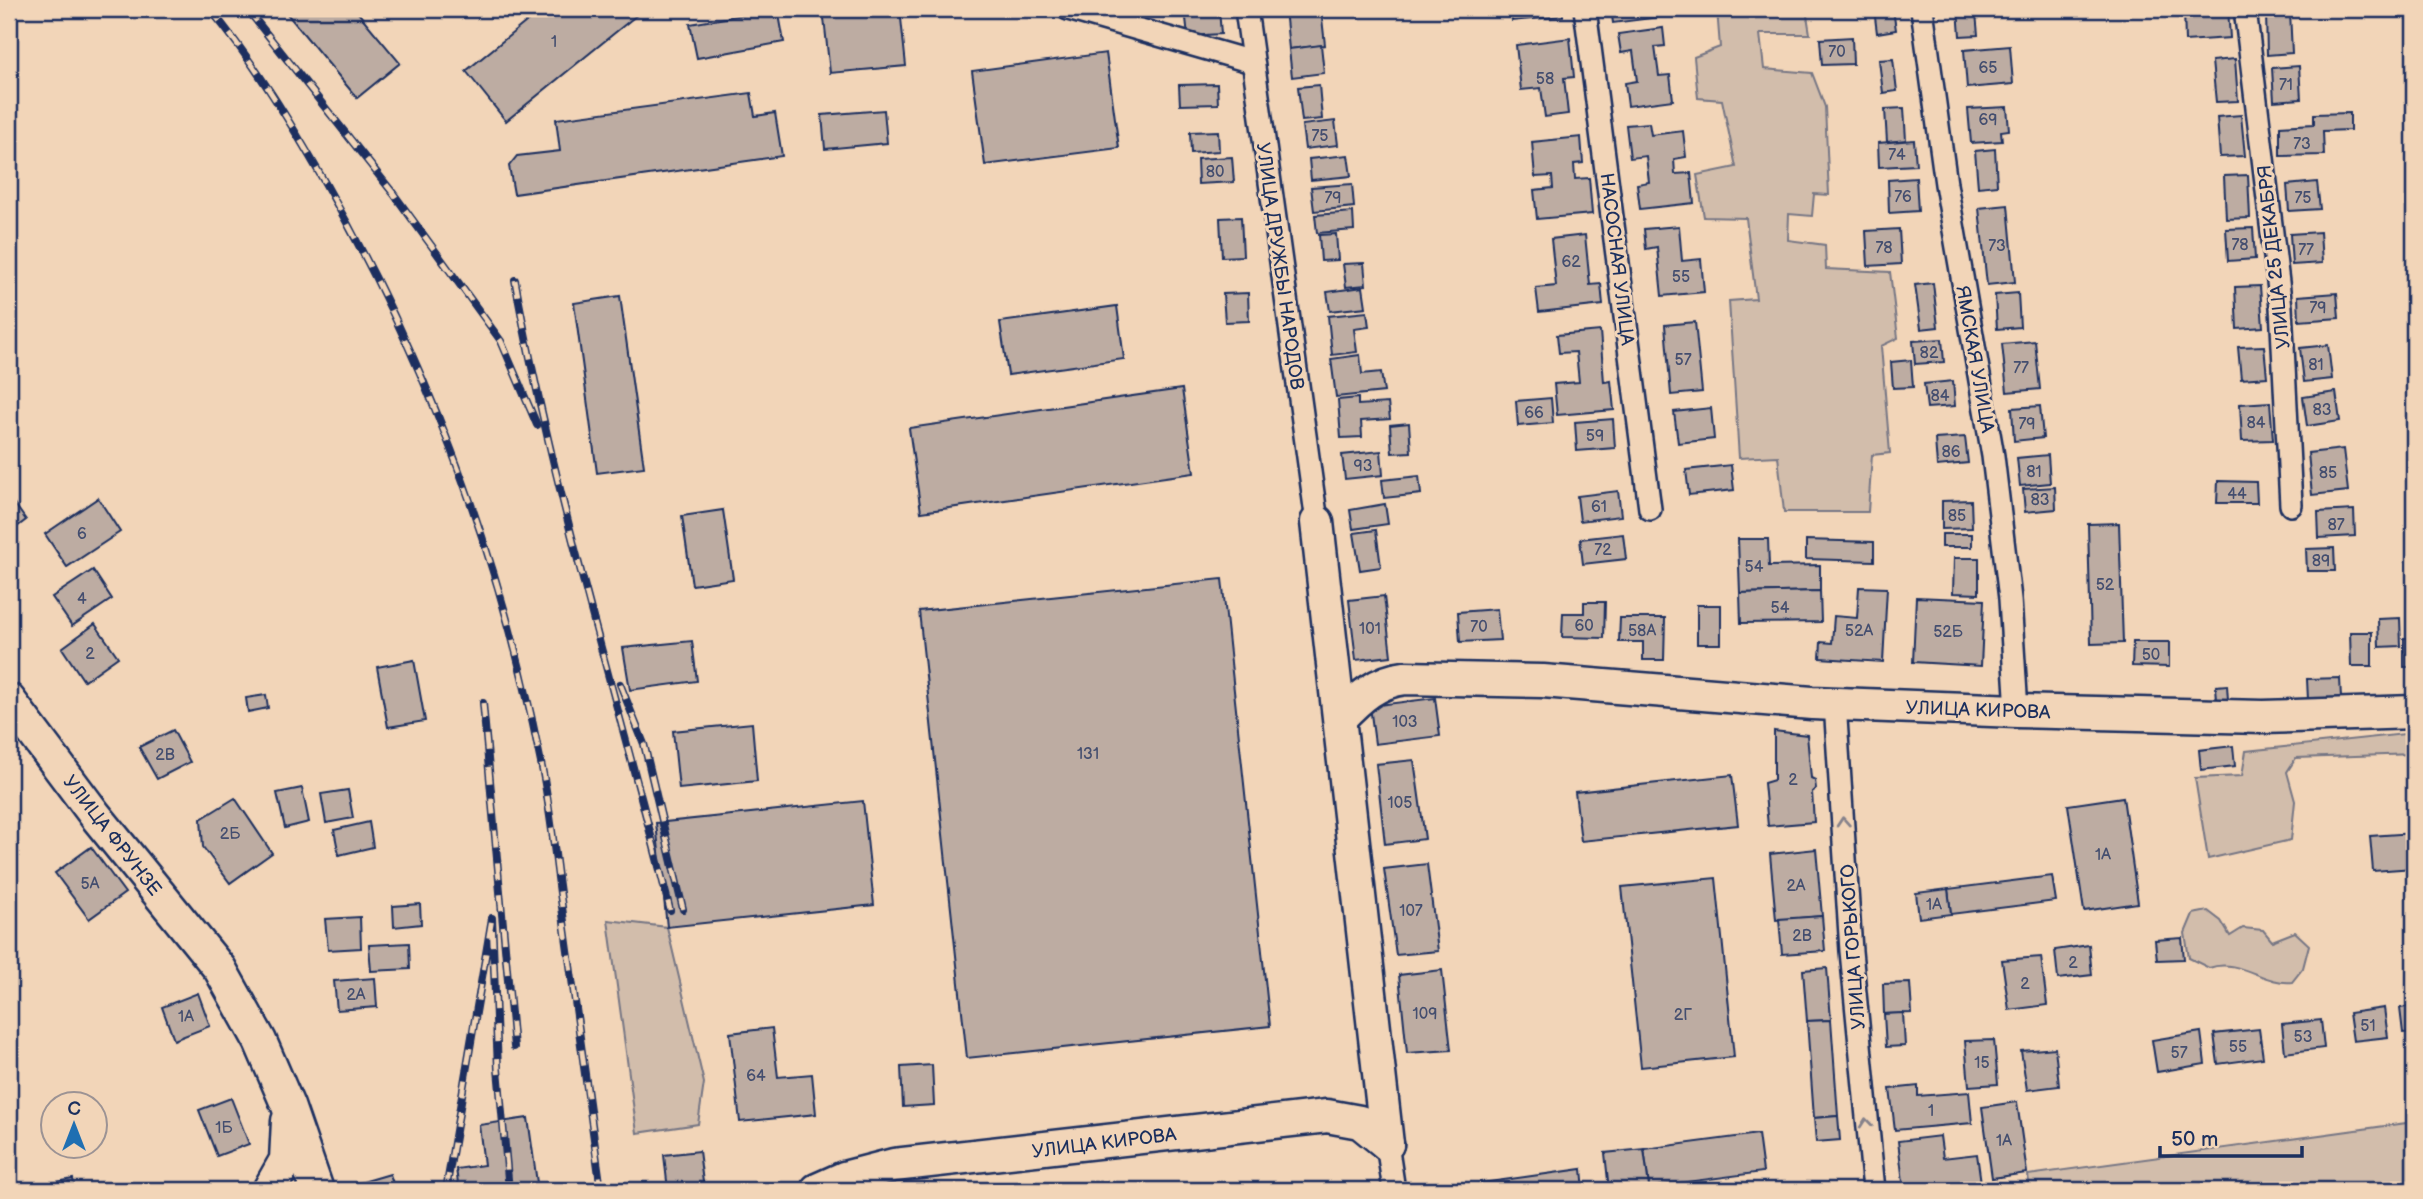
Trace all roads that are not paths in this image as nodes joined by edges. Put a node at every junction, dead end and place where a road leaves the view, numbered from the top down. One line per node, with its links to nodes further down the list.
1 (1068, 9): 6 (street)
2 (1246, 9): 6 (street, УЛИЦА ДРУЖБЫ НАРОДОВ)
3 (1585, 9): 8 (street, НАСОСНАЯ УЛИЦА)
4 (1922, 9): 14 (street, ЯМСКАЯ УЛИЦА)
5 (2245, 9): 7 (street, УЛИЦА 25 ДЕКАБРЯ)
6 (1252, 62): 9 (street, УЛИЦА ДРУЖБЫ НАРОДОВ)
7 (2291, 505)
8 (1650, 509)
9 (1317, 522): 10 (street)
10 (1331, 643): 11 (street, УЛИЦА КИРОВА); 16 (street)
11 (1405, 677): 13 (street, УЛИЦА КИРОВА); 16 (street)
12 (9, 700): 18 (street, УЛИЦА ФРУНЗЕ)
13 (1835, 703): 14 (street, УЛИЦА КИРОВА); 25 (street, УЛИЦА ГОРЬКОГО, one-way to 13)
14 (2017, 711): 15 (street, УЛИЦА КИРОВА)
15 (2414, 712)
16 (1340, 718): 17 (street)
17 (1379, 1067): 19 (street); 20 (street)
18 (288, 1106): 21 (street); 22 (street, УЛИЦА ФРУНЗЕ)
19 (1327, 1115): 20 (street, УЛИЦА КИРОВА); 23 (street, УЛИЦА КИРОВА)
20 (1387, 1144): 24 (street)
21 (269, 1190)
22 (317, 1190)
23 (817, 1190)
24 (1394, 1190)
25 (1874, 1190)

